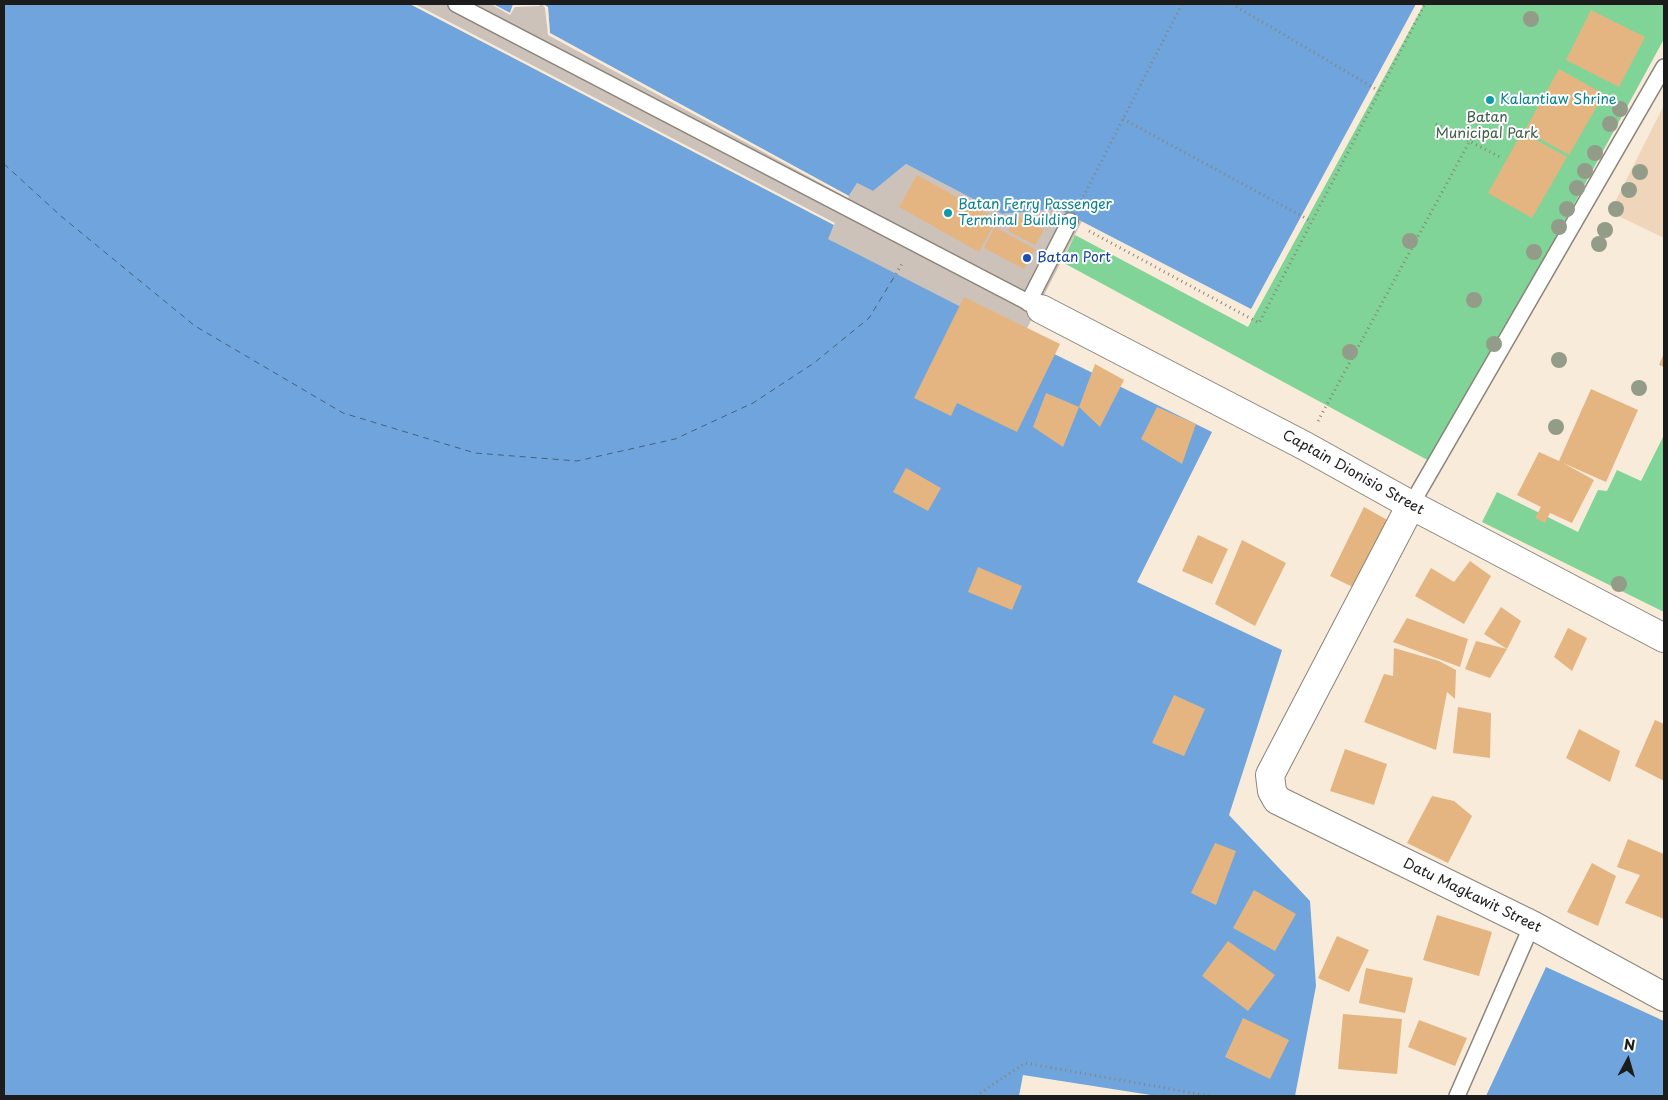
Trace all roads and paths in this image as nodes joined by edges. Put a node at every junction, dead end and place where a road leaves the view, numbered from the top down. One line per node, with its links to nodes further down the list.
1 (456, 4): 14 (lane)
2 (1182, 4): 8 (path)
3 (1232, 4): 6 (path)
4 (1425, 4): 6 (path)
5 (1664, 67): 16 (lane)
6 (1379, 91): 13 (path)
7 (1485, 113): 10 (path)
8 (1123, 120): 12 (path); 13 (path)
9 (1436, 124): 10 (path)
10 (1470, 142): 11 (path); 15 (path)
11 (1500, 157)
12 (1070, 221): 13 (path); 14 (lane)
13 (1311, 222)
14 (1035, 306): 15 (street, Captain Dionisio Street)
15 (1305, 446): 16 (street, Captain Dionisio Street)
16 (1411, 506): 17 (street, Captain Dionisio Street); 18 (street, Datu Magkawit Street)
17 (1664, 638)
18 (1532, 926): 19 (street, Datu Magkawit Street); 22 (lane)
19 (1664, 996)
20 (976, 1096): 21 (path)
21 (1210, 1096)
22 (1456, 1096)

